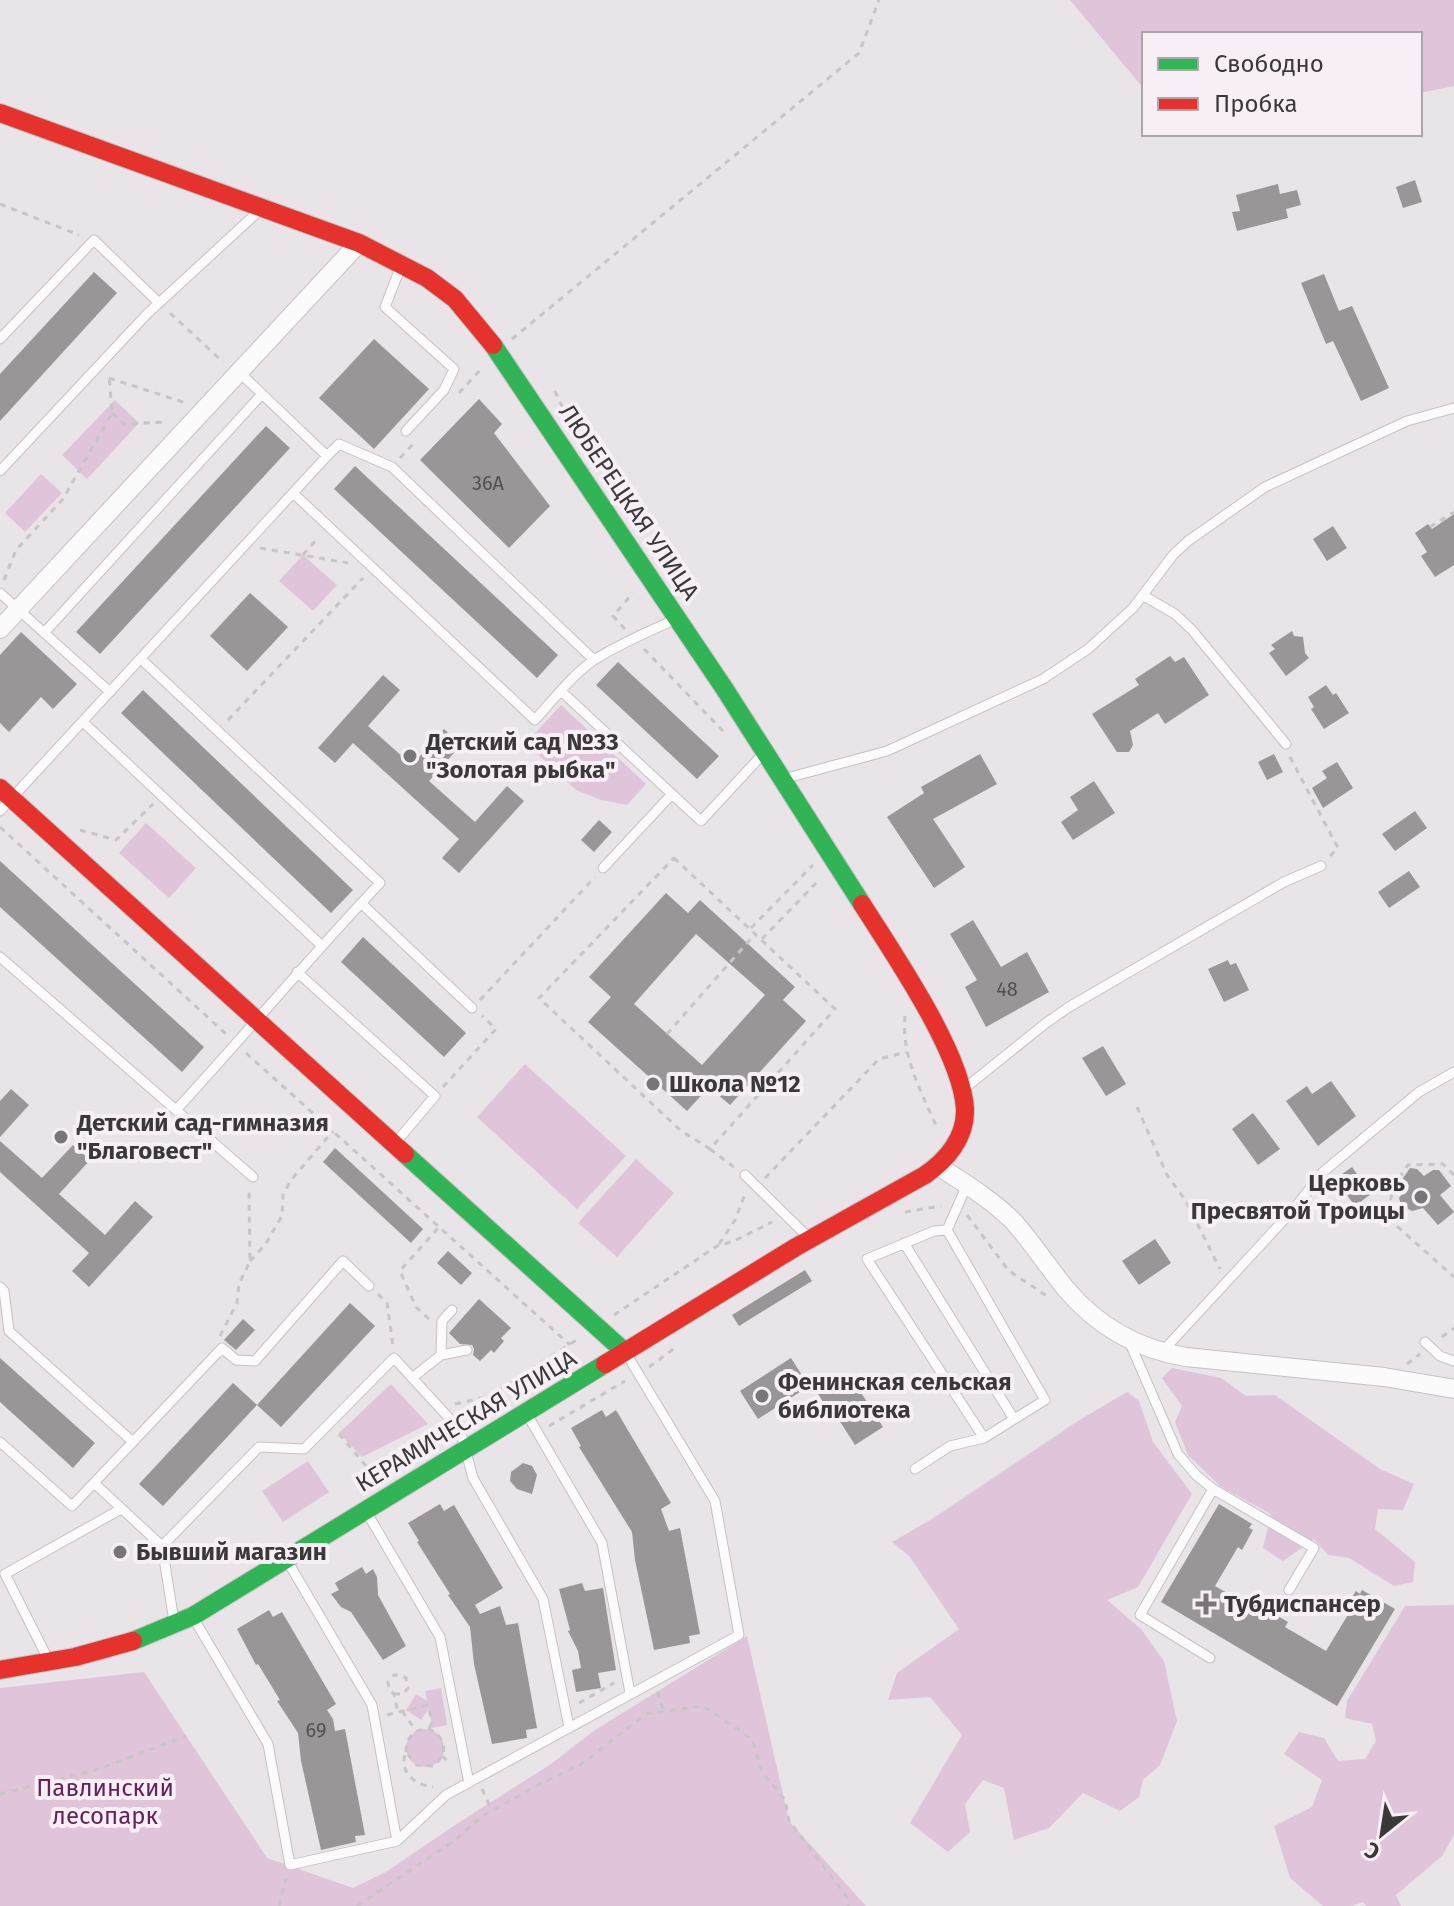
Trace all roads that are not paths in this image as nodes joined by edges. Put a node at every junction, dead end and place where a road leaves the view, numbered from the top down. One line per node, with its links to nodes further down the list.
1 (0, 113): 2 (main road, ЛЮБЕРЕЦКАЯ УЛИЦА)
2 (262, 208): 3 (main road, ЛЮБЕРЕЦКАЯ УЛИЦА); 5 (lane)
3 (359, 243): 4 (main road, ЛЮБЕРЕЦКАЯ УЛИЦА); 7 (street)
4 (402, 263): 10 (lane); 17 (main road, ЛЮБЕРЕЦКАЯ УЛИЦА)
5 (159, 303): 6 (lane); 12 (lane)
6 (0, 339)
7 (239, 372): 8 (lane); 16 (street)
8 (262, 394): 11 (lane); 19 (lane)
9 (1454, 408): 15 (lane)
10 (406, 431)
11 (327, 456): 13 (lane); 21 (lane)
12 (0, 471)
13 (293, 493): 20 (lane); 22 (lane)
14 (0, 592): 16 (lane)
15 (1144, 596): 25 (lane); 27 (lane)
16 (18, 609): 18 (street); 19 (lane)
17 (678, 619): 21 (lane); 26 (main road, ЛЮБЕРЕЦКАЯ УЛИЦА)
18 (0, 629)
19 (44, 633): 23 (lane)
20 (141, 659): 23 (lane); 32 (lane)
21 (594, 660): 22 (lane)
22 (561, 691): 28 (lane)
23 (110, 692): 24 (lane)
24 (83, 722): 29 (lane); 33 (lane)
25 (1286, 744)
26 (766, 752): 27 (main road, ЛЮБЕРЕЦКАЯ УЛИЦА); 28 (lane)
27 (783, 779): 39 (main road, ЛЮБЕРЕЦКАЯ УЛИЦА)
28 (672, 794): 31 (lane)
29 (4, 800): 37 (main road)
30 (1321, 866): 39 (lane)
31 (603, 868)
32 (361, 903): 33 (lane); 36 (lane)
33 (321, 945): 35 (lane)
34 (0, 957): 40 (lane)
35 (297, 972): 37 (lane); 41 (lane)
36 (472, 1008)
37 (256, 1019): 40 (lane); 41 (main road)
38 (1454, 1072): 56 (lane)
39 (962, 1090): 42 (main road, ЛЮБЕРЕЦКАЯ УЛИЦА)
40 (177, 1109): 43 (lane)
41 (394, 1144): 55 (main road)
42 (944, 1161): 45 (street); 47 (main road, КЕРАМИЧЕСКАЯ УЛИЦА)
43 (250, 1174)
44 (745, 1175): 47 (lane)
45 (967, 1185): 46 (lane); 52 (street)
46 (947, 1230): 48 (lane); 62 (lane)
47 (810, 1239): 55 (main road, КЕРАМИЧЕСКАЯ УЛИЦА)
48 (904, 1243): 62 (lane); 63 (lane)
49 (369, 1286): 65 (lane)
50 (0, 1287): 65 (lane)
51 (452, 1310): 57 (lane)
52 (1129, 1341): 56 (street); 69 (lane)
53 (1425, 1342): 58 (lane)
54 (467, 1350): 57 (lane)
55 (625, 1352): 61 (main road, КЕРАМИЧЕСКАЯ УЛИЦА); 80 (lane)
56 (1160, 1353): 60 (street)
57 (441, 1355): 59 (lane)
58 (1454, 1361)
59 (412, 1378): 66 (lane); 72 (lane)
60 (1454, 1389)
61 (526, 1413): 66 (main road, КЕРАМИЧЕСКАЯ УЛИЦА); 80 (lane)
62 (1014, 1419): 63 (lane)
63 (984, 1438): 67 (lane)
64 (0, 1442): 68 (lane)
65 (133, 1442): 68 (lane)
66 (466, 1449): 71 (main road, КЕРАМИЧЕСКАЯ УЛИЦА); 81 (lane)
67 (915, 1469)
68 (94, 1483): 70 (lane)
69 (1213, 1489): 74 (lane); 77 (lane)
70 (121, 1509): 72 (lane); 78 (lane)
71 (365, 1510): 73 (main road, КЕРАМИЧЕСКАЯ УЛИЦА); 82 (lane)
72 (162, 1546): 76 (lane)
73 (286, 1559): 75 (main road, КЕРАМИЧЕСКАЯ УЛИЦА); 83 (lane)
74 (1289, 1590)
75 (193, 1616): 76 (main road, КЕРАМИЧЕСКАЯ УЛИЦА); 83 (lane)
76 (175, 1625): 78 (main road, КЕРАМИЧЕСКАЯ УЛИЦА)
77 (1210, 1658)
78 (49, 1662): 79 (main road, КЕРАМИЧЕСКАЯ УЛИЦА)
79 (0, 1670)
80 (630, 1693): 81 (lane)
81 (569, 1727): 82 (lane)
82 (473, 1781): 83 (lane)
83 (397, 1841)

